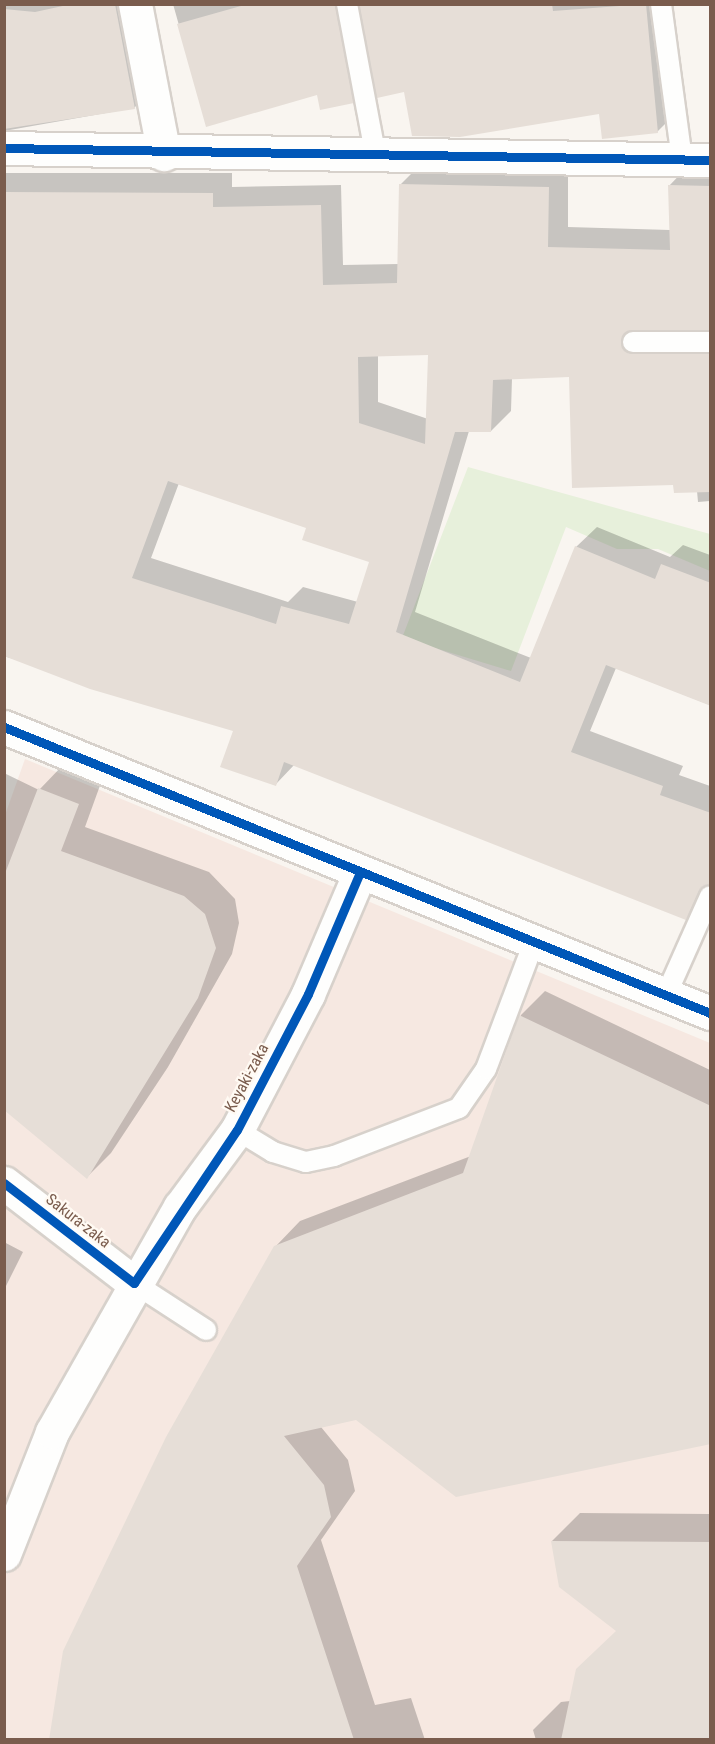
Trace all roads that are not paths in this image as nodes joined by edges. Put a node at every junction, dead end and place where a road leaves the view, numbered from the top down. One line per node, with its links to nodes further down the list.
1 (135, 4): 5 (street)
2 (347, 4): 6 (lane)
3 (661, 4): 7 (lane)
4 (4, 148): 5 (street)
5 (164, 154): 6 (street)
6 (376, 157): 7 (street)
7 (696, 160)
8 (633, 342): 9 (lane)
9 (711, 342)
10 (4, 727): 11 (street)
11 (360, 872): 13 (street); 16 (street, Keyaki-zaka)
12 (711, 897): 14 (lane)
13 (534, 942): 14 (street); 16 (lane)
14 (666, 995): 15 (street)
15 (711, 1012)
16 (237, 1130): 18 (street, Keyaki-zaka)
17 (4, 1183): 18 (street, Sakura-zaka)
18 (134, 1283): 19 (lane); 20 (street, Keyaki-zaka)
19 (206, 1330)
20 (4, 1554)

